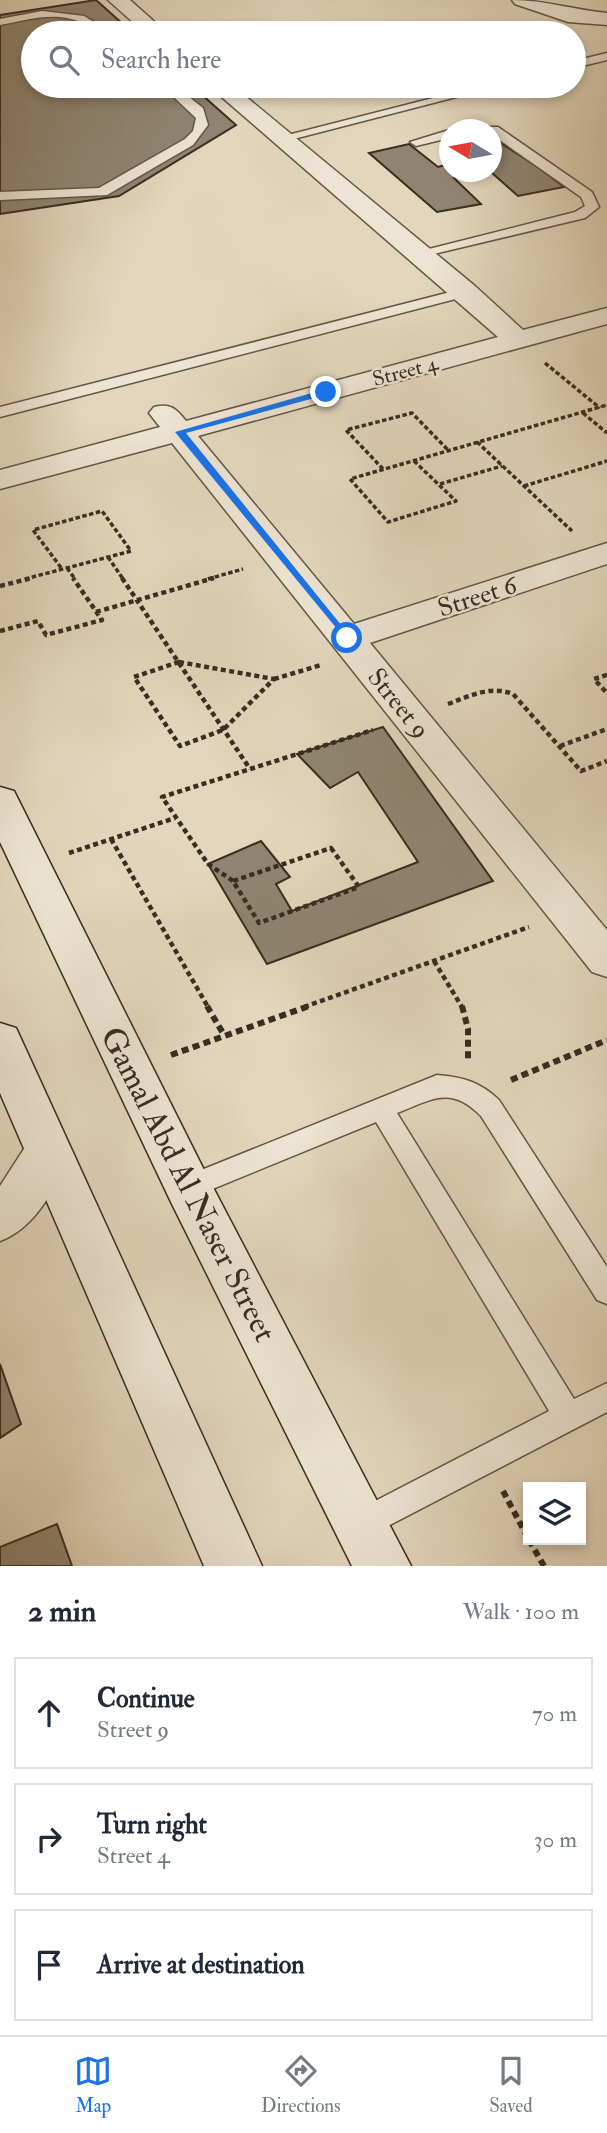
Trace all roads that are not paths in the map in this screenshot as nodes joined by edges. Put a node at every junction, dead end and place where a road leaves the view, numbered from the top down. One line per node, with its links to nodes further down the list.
1 (118, 0): 5 (street)
2 (522, 0): 3 (street)
3 (607, 19)
4 (91, 21): 6 (lane)
5 (143, 21)
6 (0, 22)
7 (607, 56): 8 (lane)
8 (586, 62)
9 (183, 98): 16 (lane)
10 (234, 98): 14 (street)
11 (444, 98): 14 (lane)
12 (502, 136): 17 (lane)
13 (439, 137): 15 (lane)
14 (282, 138): 17 (street)
15 (416, 142)
16 (0, 196)
17 (422, 255): 18 (street)
18 (466, 292): 21 (street); 22 (lane)
19 (607, 295): 21 (street, Street 4)
20 (607, 316): 21 (street, Street 4)
21 (510, 333): 23 (street, Street 4)
22 (0, 412)
23 (172, 422): 24 (street, Street 4); 25 (street, Street 4); 27 (street, Street 9)
24 (0, 456)
25 (0, 480)
26 (603, 555): 27 (street, Street 6)
27 (353, 646): 29 (street, Street 9)
28 (0, 801): 33 (street, Gamal Abd Al Naser Street)
29 (607, 960)
30 (0, 1041): 32 (street)
31 (380, 1107): 33 (lane); 35 (lane); 37 (lane)
32 (48, 1153): 34 (street); 39 (street)
33 (188, 1187): 38 (street, Gamal Abd Al Naser Street)
34 (0, 1219)
35 (607, 1291)
36 (607, 1397): 37 (lane)
37 (569, 1417): 38 (lane)
38 (361, 1525): 40 (street, Gamal Abd Al Naser Street)
39 (233, 1566)
40 (382, 1566)

